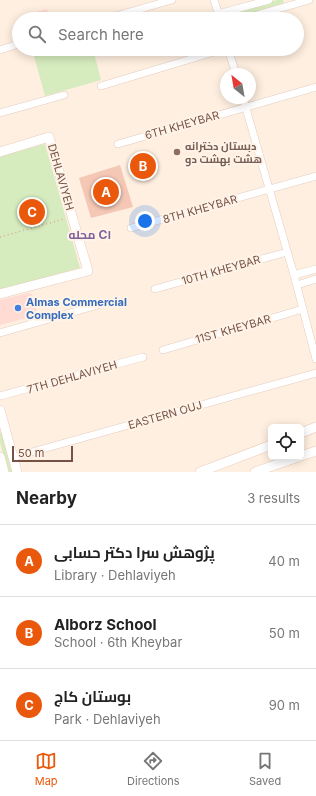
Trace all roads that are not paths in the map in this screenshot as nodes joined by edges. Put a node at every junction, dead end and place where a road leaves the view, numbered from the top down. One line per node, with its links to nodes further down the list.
1 (172, 0): 6 (street)
2 (214, 0): 7 (street)
3 (269, 0): 8 (street)
4 (309, 0): 5 (street)
5 (290, 3): 9 (street)
6 (130, 12)
7 (218, 12)
8 (232, 12)
9 (264, 12)
10 (12, 46): 11 (street)
11 (0, 50)
12 (201, 56): 15 (street)
13 (230, 56): 14 (street)
14 (234, 68)
15 (101, 86)
16 (316, 87): 19 (street, 6TH KHEYBAR)
17 (64, 95): 20 (street)
18 (245, 104): 19 (street)
19 (246, 107): 21 (street, 6TH KHEYBAR); 24 (street)
20 (0, 113)
21 (118, 144)
22 (0, 152): 32 (street, DEHLAVIYEH)
23 (316, 176): 24 (street, 8TH KHEYBAR)
24 (269, 190): 25 (street, 8TH KHEYBAR); 26 (street)
25 (131, 228)
26 (288, 252): 28 (street); 31 (street, 10TH KHEYBAR)
27 (316, 269): 28 (street)
28 (294, 275): 30 (street)
29 (316, 279): 30 (street)
30 (297, 285): 34 (street)
31 (155, 289)
32 (0, 294)
33 (98, 305): 35 (street)
34 (303, 309): 36 (street); 37 (street, 11ST KHEYBAR)
35 (0, 332)
36 (314, 343): 39 (street)
37 (163, 350)
38 (143, 357): 41 (street, 7TH DEHLAVIYEH)
39 (316, 359)
40 (316, 373): 49 (street, EASTERN OUJ)
41 (0, 396)
42 (0, 410): 44 (street)
43 (316, 427): 45 (street)
44 (3, 428): 49 (street)
45 (304, 432)
46 (268, 446): 54 (street)
47 (316, 451): 48 (street)
48 (304, 455)
49 (14, 457): 53 (street)
50 (0, 460): 52 (street)
51 (289, 460): 55 (street)
52 (4, 472)
53 (17, 472)
54 (200, 472)
55 (255, 472)

